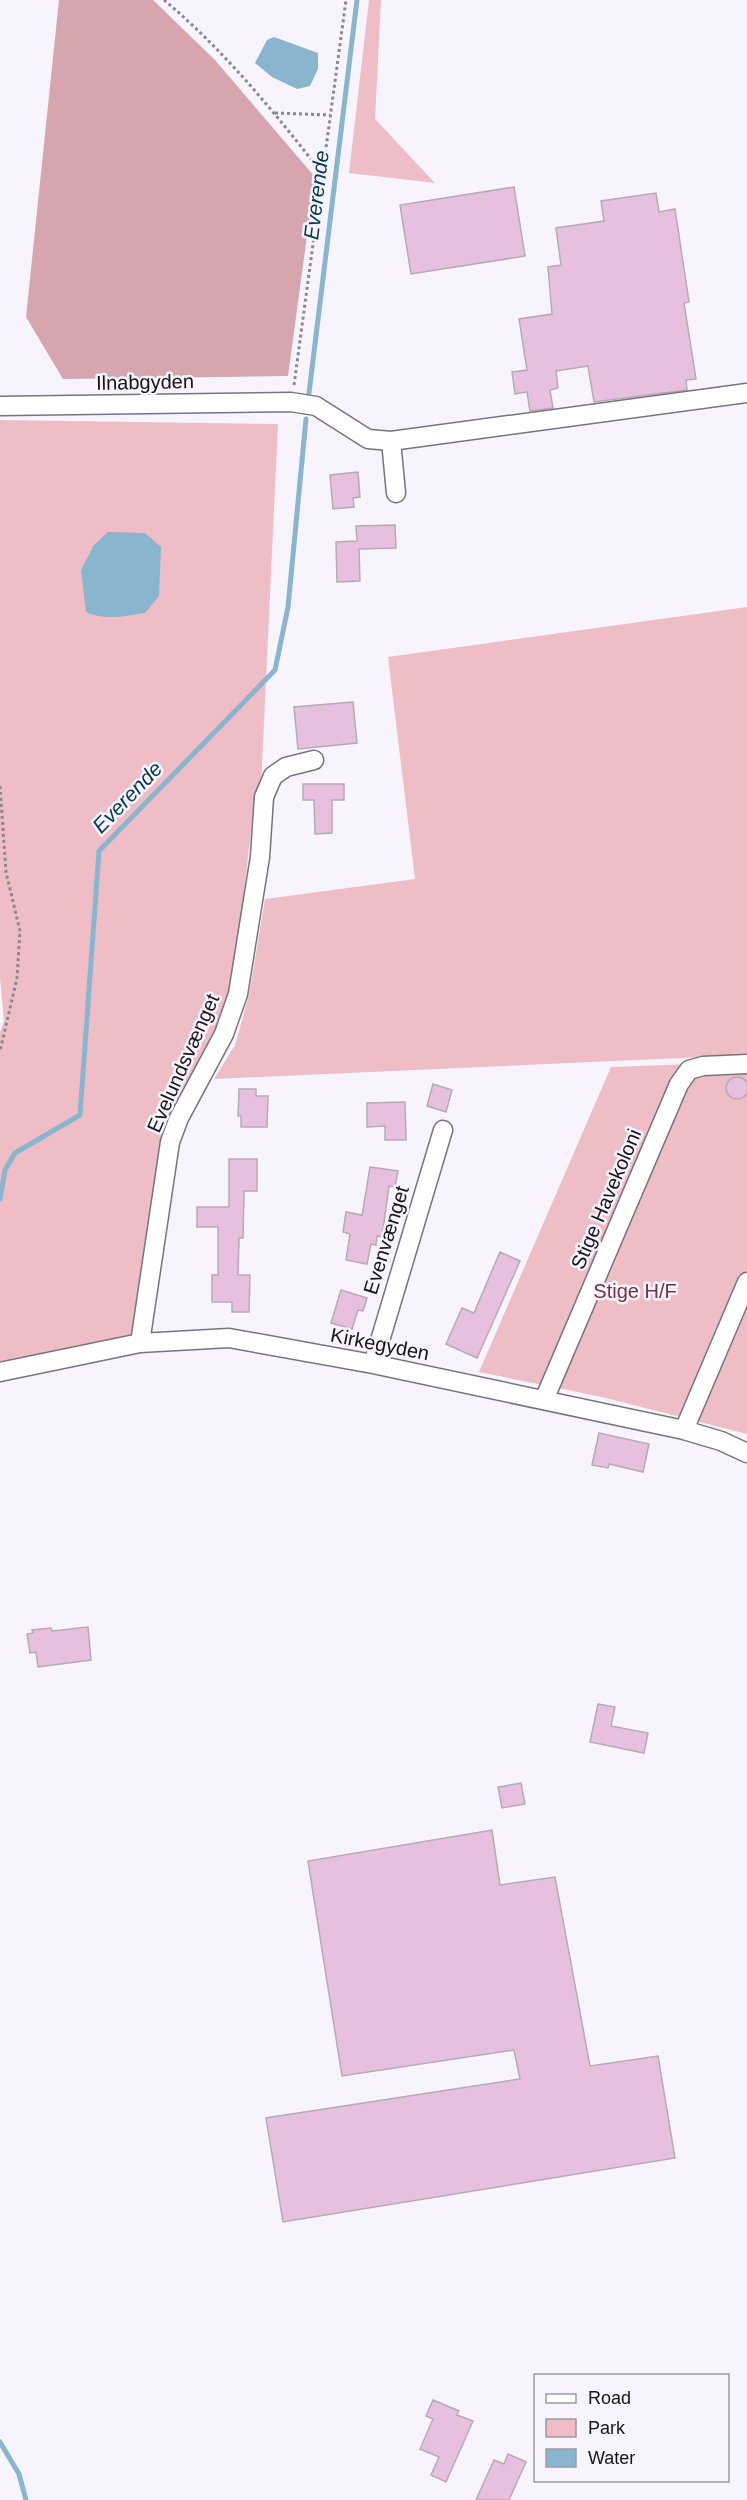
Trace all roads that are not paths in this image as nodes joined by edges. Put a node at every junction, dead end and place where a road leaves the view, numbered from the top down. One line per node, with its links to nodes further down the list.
1 (747, 393): 3 (street, Ilnabgyden)
2 (0, 406): 3 (street, Ilnabgyden)
3 (391, 441): 4 (street)
4 (396, 493)
5 (314, 760): 9 (street, Evelundsvænget)
6 (747, 1064): 12 (street, Stige Havekoloni)
7 (443, 1130): 10 (street, Evenvænget)
8 (747, 1282): 13 (street)
9 (140, 1342): 10 (street, Kirkegyden); 11 (street, Kirkegyden)
10 (373, 1364): 12 (street, Kirkegyden)
11 (0, 1372)
12 (544, 1400): 13 (street, Kirkegyden)
13 (684, 1430): 14 (street, Kirkegyden)
14 (747, 1453)

